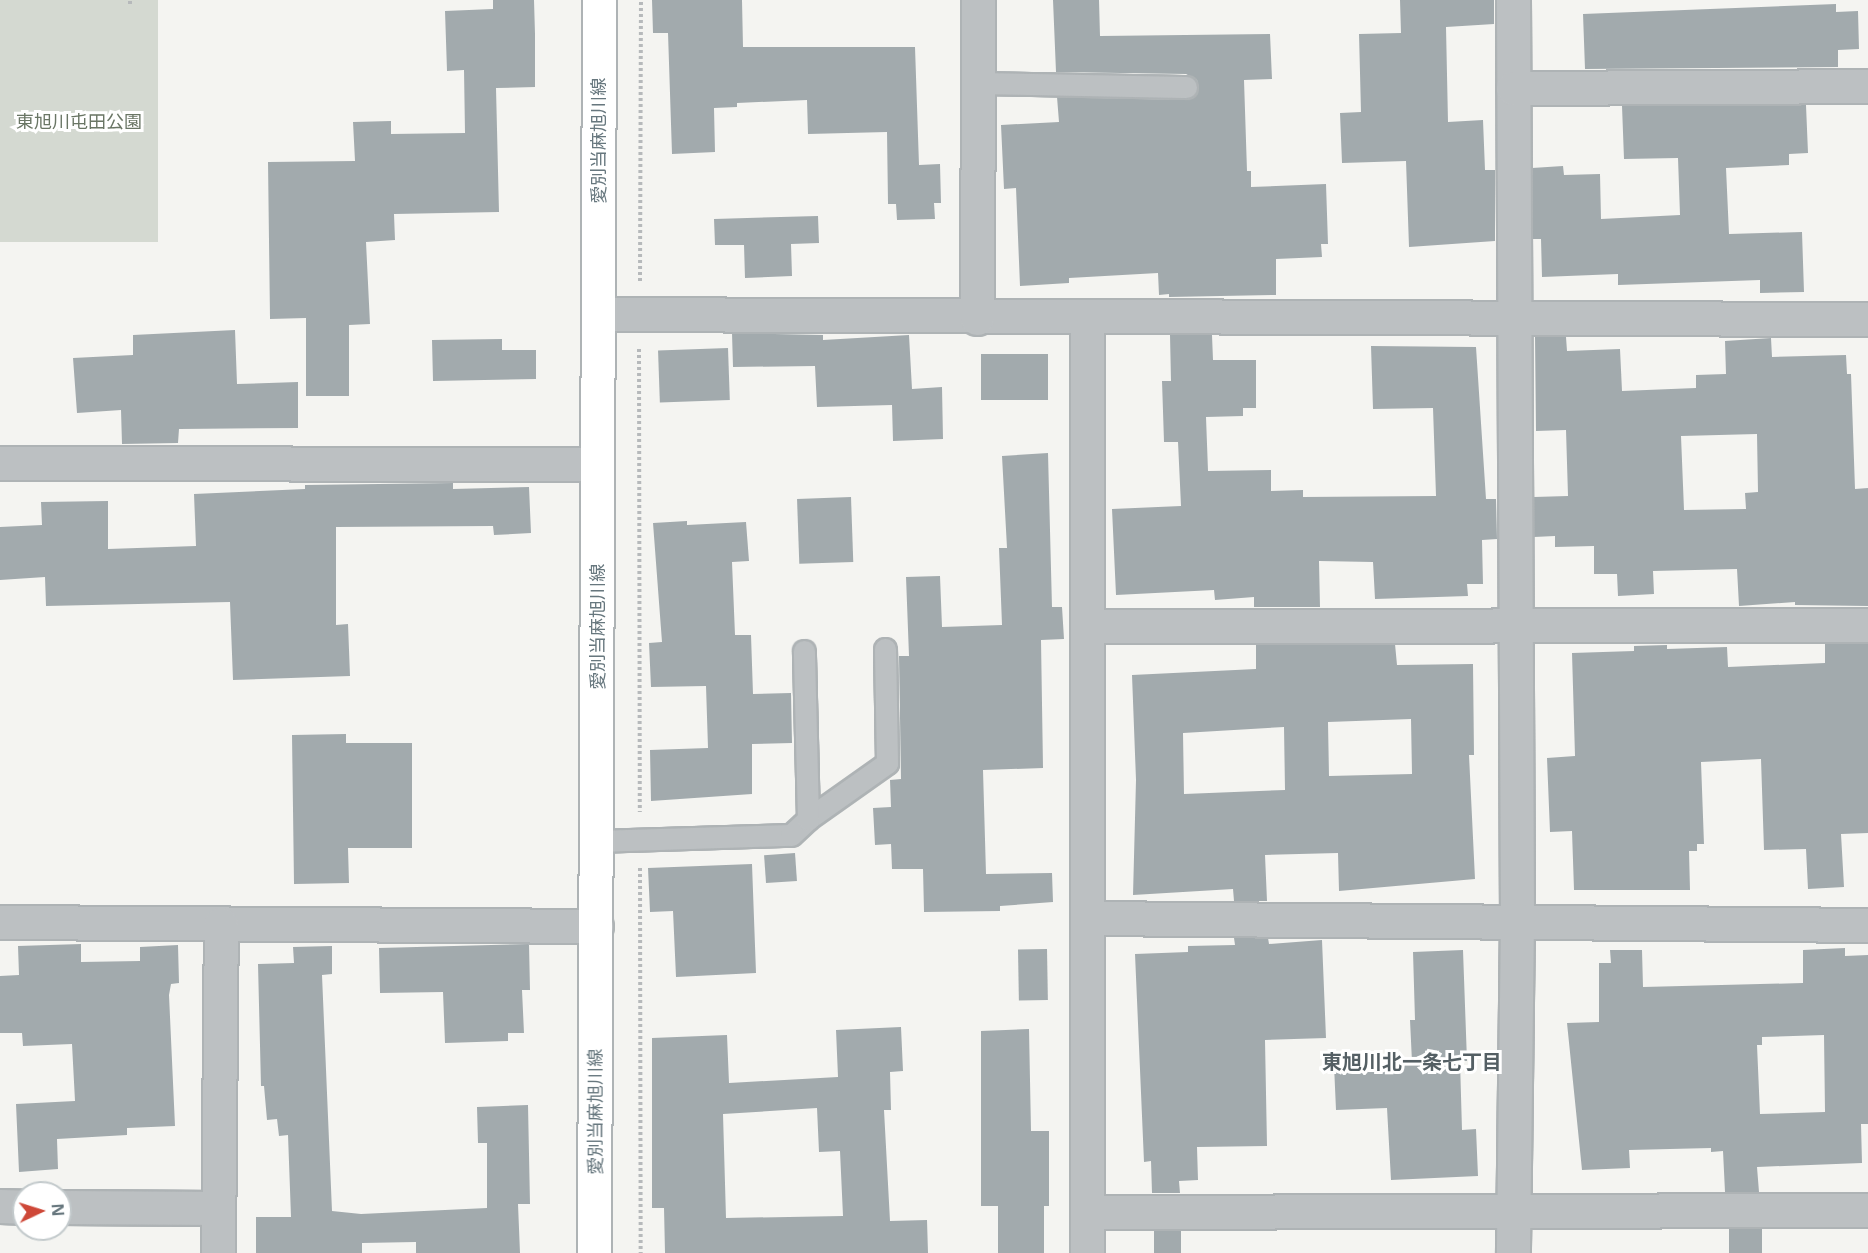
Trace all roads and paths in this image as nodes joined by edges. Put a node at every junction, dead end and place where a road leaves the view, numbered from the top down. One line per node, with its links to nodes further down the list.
1 (599, 0): 9 (main road, 愛別当麻旭川線)
2 (641, 0): 10 (path)
3 (978, 0): 5 (street)
4 (1513, 0): 8 (street)
5 (978, 83): 7 (lane); 12 (street)
6 (1868, 86): 8 (street)
7 (1186, 87)
8 (1513, 88): 11 (street)
9 (598, 314): 10 (street); 16 (main road, 愛別当麻旭川線)
10 (639, 314): 12 (street); 23 (path)
11 (1514, 317): 13 (street); 14 (street); 19 (street)
12 (977, 318): 13 (street)
13 (1087, 318): 18 (street)
14 (1868, 319)
15 (0, 463): 16 (street)
16 (597, 464): 24 (main road, 愛別当麻旭川線)
17 (1868, 625): 19 (street)
18 (1087, 626): 19 (street); 25 (street)
19 (1514, 626): 26 (street)
20 (885, 649): 22 (lane)
21 (804, 651): 22 (lane)
22 (808, 819): 23 (lane)
23 (640, 838): 24 (lane); 38 (path)
24 (596, 841): 30 (main road, 愛別当麻旭川線)
25 (1087, 918): 26 (street); 35 (street)
26 (1517, 920): 29 (street); 34 (street)
27 (0, 922): 28 (street)
28 (221, 924): 30 (street); 32 (street)
29 (1868, 925)
30 (596, 926): 37 (main road, 愛別当麻旭川線)
31 (72, 1207): 32 (street)
32 (218, 1208): 36 (street)
33 (1868, 1210): 34 (street)
34 (1514, 1211): 35 (street); 40 (street)
35 (1087, 1212): 39 (street)
36 (218, 1253)
37 (594, 1253)
38 (641, 1253)
39 (1087, 1253)
40 (1514, 1253)

